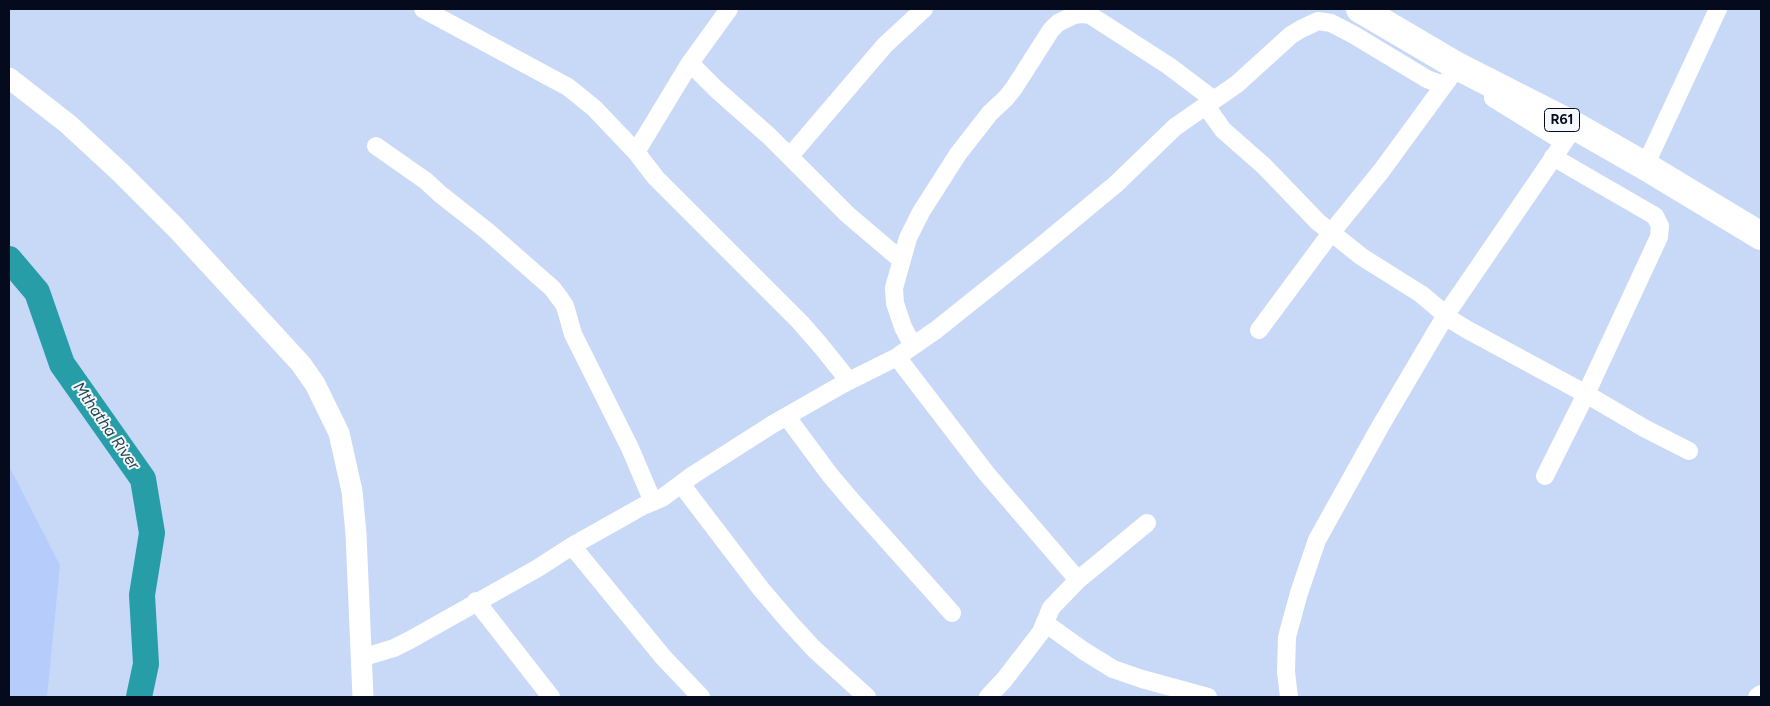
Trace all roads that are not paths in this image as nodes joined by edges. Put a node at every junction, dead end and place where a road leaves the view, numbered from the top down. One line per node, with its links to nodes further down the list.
1 (424, 9): 12 (street)
2 (729, 9): 6 (street)
3 (924, 9): 13 (street)
4 (1360, 9): 7 (main road, R61)
5 (1718, 9): 15 (street)
6 (690, 63): 12 (street); 13 (street)
7 (1451, 75): 9 (street); 10 (main road, R61); 16 (street)
8 (9, 78): 36 (street)
9 (1210, 103): 16 (street); 18 (street); 21 (street)
10 (1569, 134): 14 (street); 15 (main road, R61)
11 (376, 146): 29 (street)
12 (636, 152): 23 (street)
13 (790, 156): 18 (street)
14 (1553, 156): 19 (street); 24 (street)
15 (1645, 166): 17 (main road, R61)
16 (1331, 233): 19 (street); 20 (street)
17 (1761, 236)
18 (902, 260): 21 (street)
19 (1446, 315): 24 (street); 44 (street)
20 (1259, 330)
21 (913, 346): 22 (street)
22 (897, 357): 23 (street); 32 (street)
23 (848, 382): 25 (street)
24 (1586, 394): 26 (street); 27 (street)
25 (787, 416): 28 (street); 34 (street)
26 (1689, 451)
27 (1545, 476)
28 (681, 484): 29 (street); 41 (street)
29 (653, 502): 31 (street)
30 (1147, 523): 32 (street)
31 (572, 546): 33 (street); 40 (street)
32 (1078, 580): 35 (street)
33 (476, 602): 36 (street); 39 (street)
34 (952, 614)
35 (1045, 623): 42 (street); 43 (street)
36 (361, 658): 38 (street)
37 (1761, 694): 45 (street)
38 (364, 697)
39 (551, 697)
40 (701, 697)
41 (867, 697)
42 (988, 697)
43 (1208, 697)
44 (1289, 697)
45 (1757, 697)

